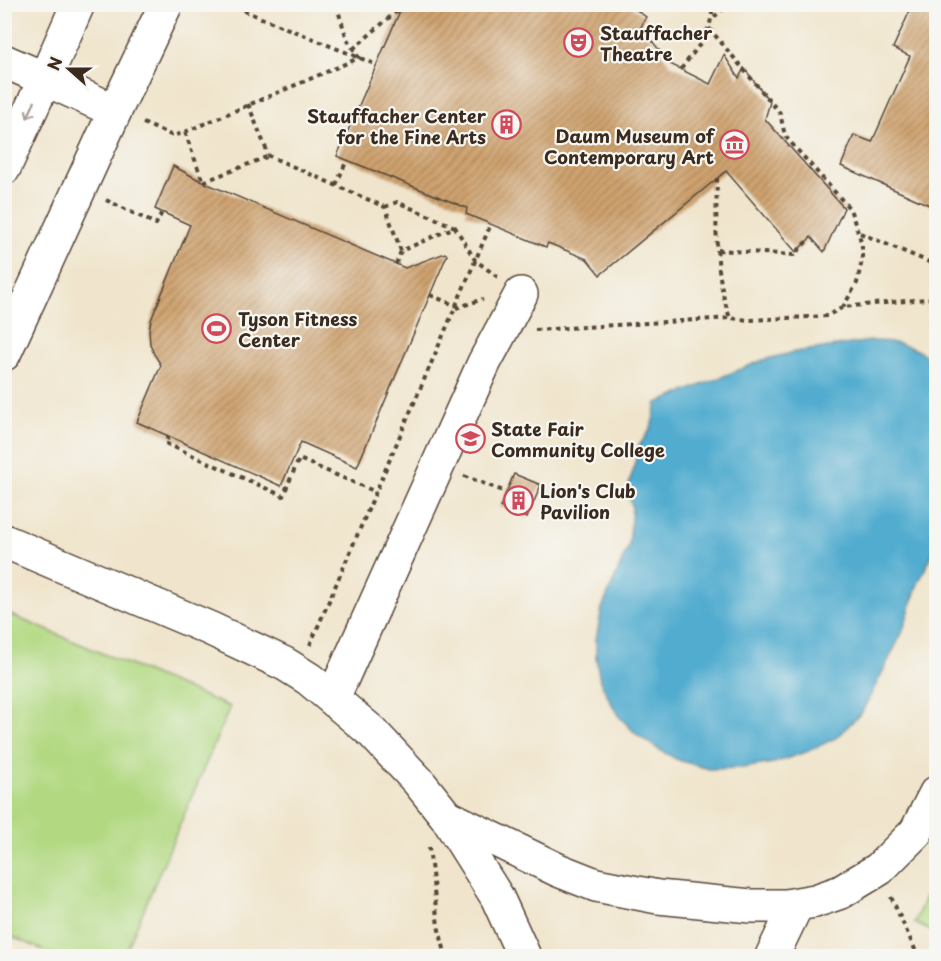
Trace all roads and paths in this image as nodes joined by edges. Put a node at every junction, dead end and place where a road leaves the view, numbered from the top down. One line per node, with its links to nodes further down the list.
1 (78, 4): 15 (lane)
2 (166, 4): 17 (lane)
3 (228, 4): 11 (path)
4 (336, 4): 10 (path)
5 (405, 4): 10 (path)
6 (712, 4): 8 (path)
7 (729, 4): 8 (path)
8 (713, 17): 9 (path)
9 (709, 28): 14 (path); 29 (path)
10 (353, 49): 11 (path)
11 (359, 58): 13 (path); 16 (path)
12 (4, 61): 15 (lane)
13 (376, 65)
14 (681, 69)
15 (45, 79): 17 (lane); 21 (lane, one-way to 21)
16 (248, 104): 18 (path); 19 (path)
17 (115, 111): 18 (path); 24 (lane)
18 (185, 132): 19 (path)
19 (269, 156): 23 (path)
20 (347, 160): 23 (path)
21 (4, 168)
22 (717, 178): 31 (path)
23 (336, 185): 25 (path)
24 (81, 188): 26 (path); 43 (lane)
25 (385, 207): 28 (path); 32 (path)
26 (162, 212)
27 (491, 224): 33 (path)
28 (455, 227): 32 (path); 33 (path)
29 (859, 233): 35 (path); 40 (path)
30 (808, 240): 31 (path)
31 (718, 250): 41 (path)
32 (401, 251): 34 (path)
33 (475, 260): 36 (path); 39 (path)
34 (396, 264)
35 (936, 265)
36 (522, 294): 42 (lane)
37 (430, 296): 39 (path)
38 (936, 298): 40 (path)
39 (457, 306): 46 (path)
40 (843, 307): 41 (path)
41 (730, 318): 42 (path)
42 (501, 332): 45 (lane)
43 (4, 354)
44 (169, 436): 46 (path)
45 (438, 465): 47 (path); 50 (lane)
46 (376, 492): 49 (path)
47 (506, 492)
48 (4, 540): 49 (lane)
49 (298, 672): 50 (lane)
50 (333, 698): 52 (lane)
51 (936, 793): 53 (lane)
52 (437, 826): 54 (lane); 55 (path); 56 (lane)
53 (879, 869): 54 (lane); 58 (path)
54 (797, 904): 57 (lane)
55 (446, 957)
56 (524, 957)
57 (772, 957)
58 (918, 957)

